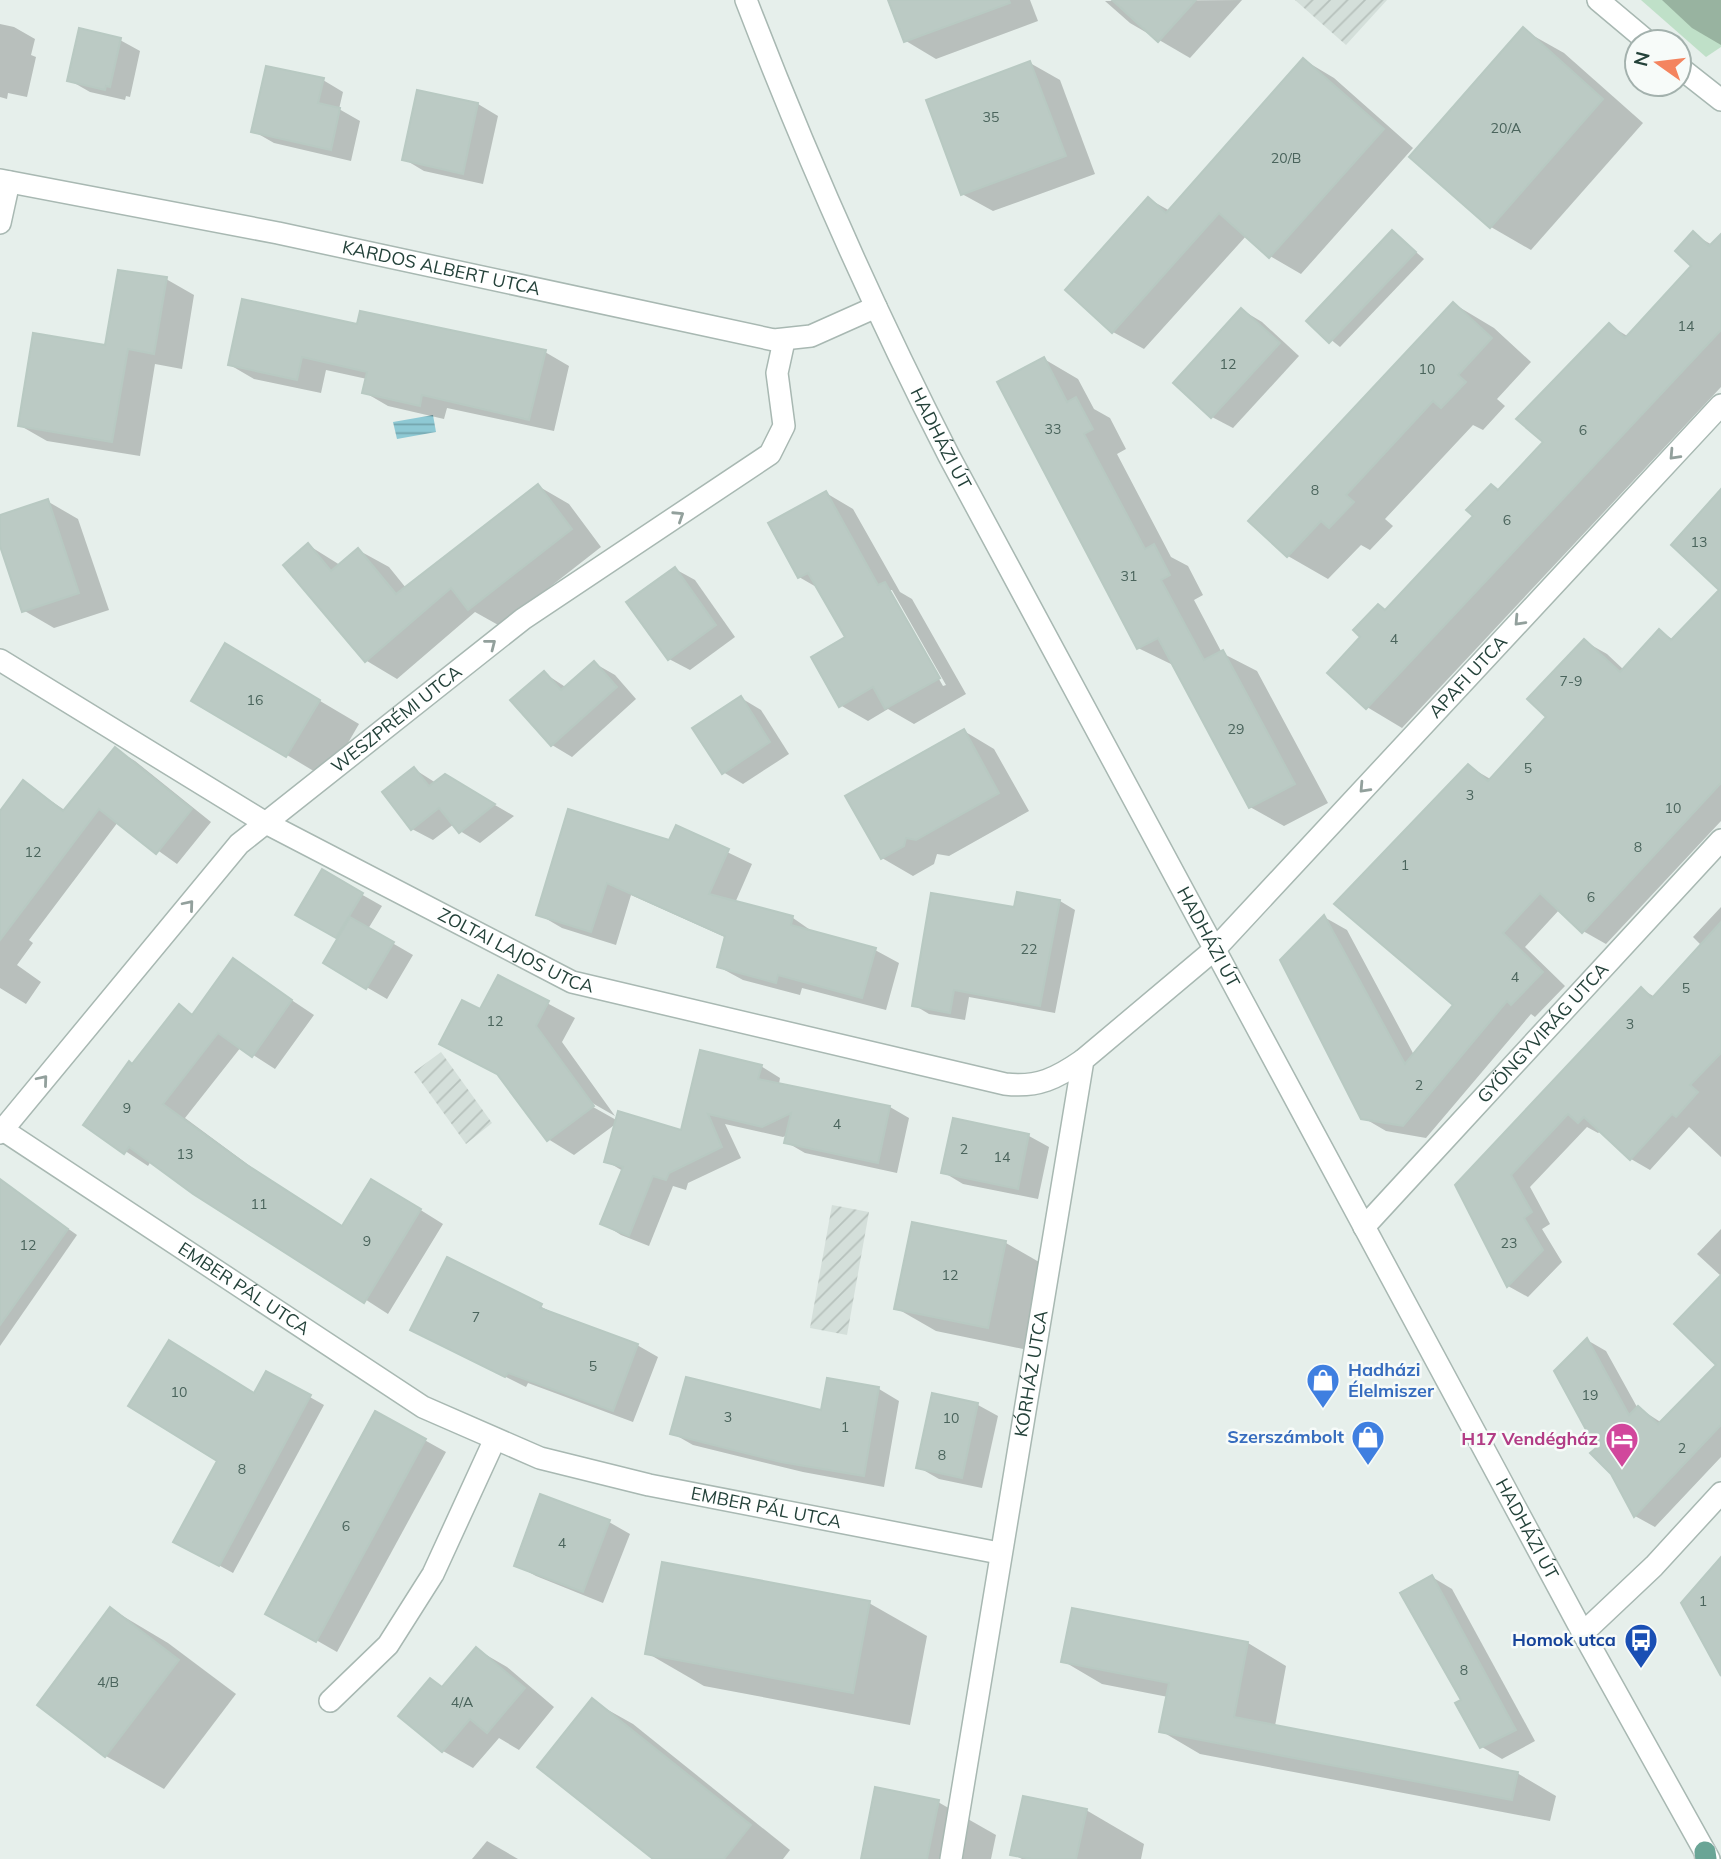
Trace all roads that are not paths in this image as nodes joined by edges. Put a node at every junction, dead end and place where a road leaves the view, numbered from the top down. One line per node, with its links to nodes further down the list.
1 (746, 0): 8 (street, HADHÁZI ÚT)
2 (1598, 0): 3 (street)
3 (1631, 28)
4 (1693, 78): 5 (street)
5 (1721, 100)
6 (5, 181): 7 (street); 9 (street, KARDOS ALBERT UTCA)
7 (0, 223)
8 (876, 307): 9 (street, KARDOS ALBERT UTCA); 14 (street, HADHÁZI ÚT)
9 (784, 341): 12 (street, WESZPRÉMI UTCA, one-way to 9)
10 (1721, 405): 14 (street, APAFI UTCA, one-way to 14)
11 (0, 660): 12 (street, ZOLTAI LAJOS UTCA)
12 (264, 822): 15 (street, ZOLTAI LAJOS UTCA); 16 (street, WESZPRÉMI UTCA, one-way to 12)
13 (1721, 840): 17 (street, GYÖNGYVIRÁG UTCA)
14 (1215, 949): 15 (street); 17 (street, HADHÁZI ÚT)
15 (1083, 1059): 20 (street, KÓRHÁZ UTCA)
16 (1, 1130): 18 (street, EMBER PÁL UTCA)
17 (1364, 1227): 21 (street, HADHÁZI ÚT)
18 (495, 1439): 20 (street, EMBER PÁL UTCA); 22 (street)
19 (1721, 1493): 21 (street)
20 (999, 1553): 24 (street, KÓRHÁZ UTCA)
21 (1583, 1633): 23 (street, HADHÁZI ÚT)
22 (330, 1700)
23 (1707, 1857)
24 (951, 1859)

